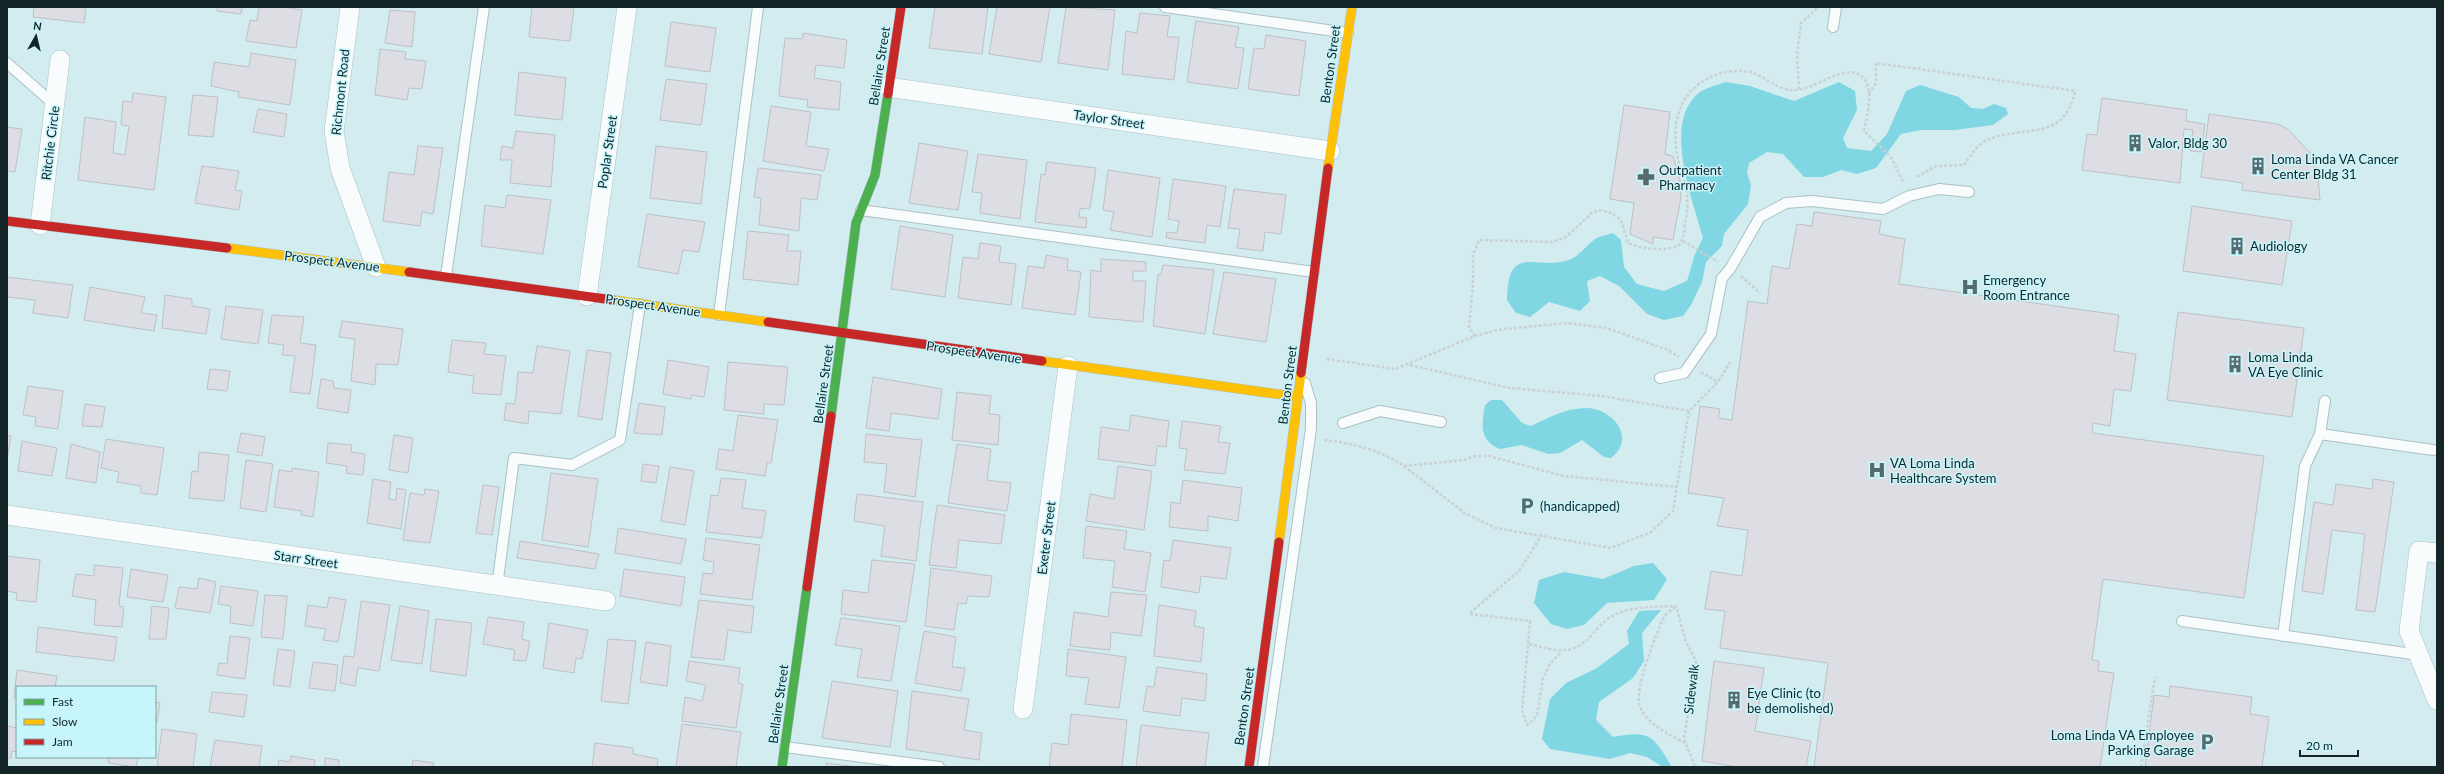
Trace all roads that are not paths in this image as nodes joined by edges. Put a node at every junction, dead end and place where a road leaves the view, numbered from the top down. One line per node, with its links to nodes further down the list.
1 (350, 7): 20 (street, Richmont Road)
2 (484, 7): 22 (lane)
3 (627, 7): 23 (street, Poplar Street)
4 (758, 7): 25 (lane)
5 (901, 7): 13 (street, Bellaire Street)
6 (1165, 7): 10 (lane)
7 (1352, 7): 10 (street, Benton Street)
8 (1836, 7): 9 (lane)
9 (1833, 27)
10 (1348, 33): 15 (street, Benton Street)
11 (60, 60): 14 (street, Ritchie Circle)
12 (7, 63): 14 (lane)
13 (888, 87): 15 (street, Taylor Street); 17 (street, Bellaire Street)
14 (55, 105): 19 (street, Ritchie Circle)
15 (1330, 151): 21 (street, Benton Street)
16 (1969, 192): 29 (lane)
17 (861, 210): 21 (lane); 26 (street, Bellaire Street)
18 (7, 221): 19 (street, Prospect Avenue)
19 (40, 225): 20 (street, Prospect Avenue)
20 (376, 267): 22 (street, Prospect Avenue)
21 (1314, 272): 28 (street, Benton Street)
22 (446, 276): 23 (street, Prospect Avenue)
23 (587, 296): 24 (street, Prospect Avenue)
24 (640, 304): 25 (street, Prospect Avenue); 38 (lane)
25 (719, 315): 26 (street, Prospect Avenue)
26 (843, 333): 27 (street, Prospect Avenue); 45 (street, Bellaire Street)
27 (1068, 366): 30 (street, Prospect Avenue); 44 (street, Exeter Street)
28 (1301, 374): 30 (street, Benton Street); 49 (lane)
29 (1660, 378)
30 (1298, 397): 48 (street, Benton Street)
31 (2325, 401): 34 (lane)
32 (1441, 422): 33 (lane)
33 (1343, 423)
34 (2320, 434): 35 (lane); 41 (lane)
35 (2433, 450)
36 (7, 515): 38 (street, Starr Street)
37 (2428, 552): 42 (street)
38 (497, 587): 39 (street, Starr Street)
39 (606, 601)
40 (2182, 621): 41 (lane)
41 (2283, 636): 42 (lane)
42 (2419, 655): 43 (street)
43 (2437, 700)
44 (1023, 709)
45 (785, 747): 46 (street, Bellaire Street); 47 (lane)
46 (782, 767)
47 (939, 767)
48 (1249, 767)
49 (1263, 767)

